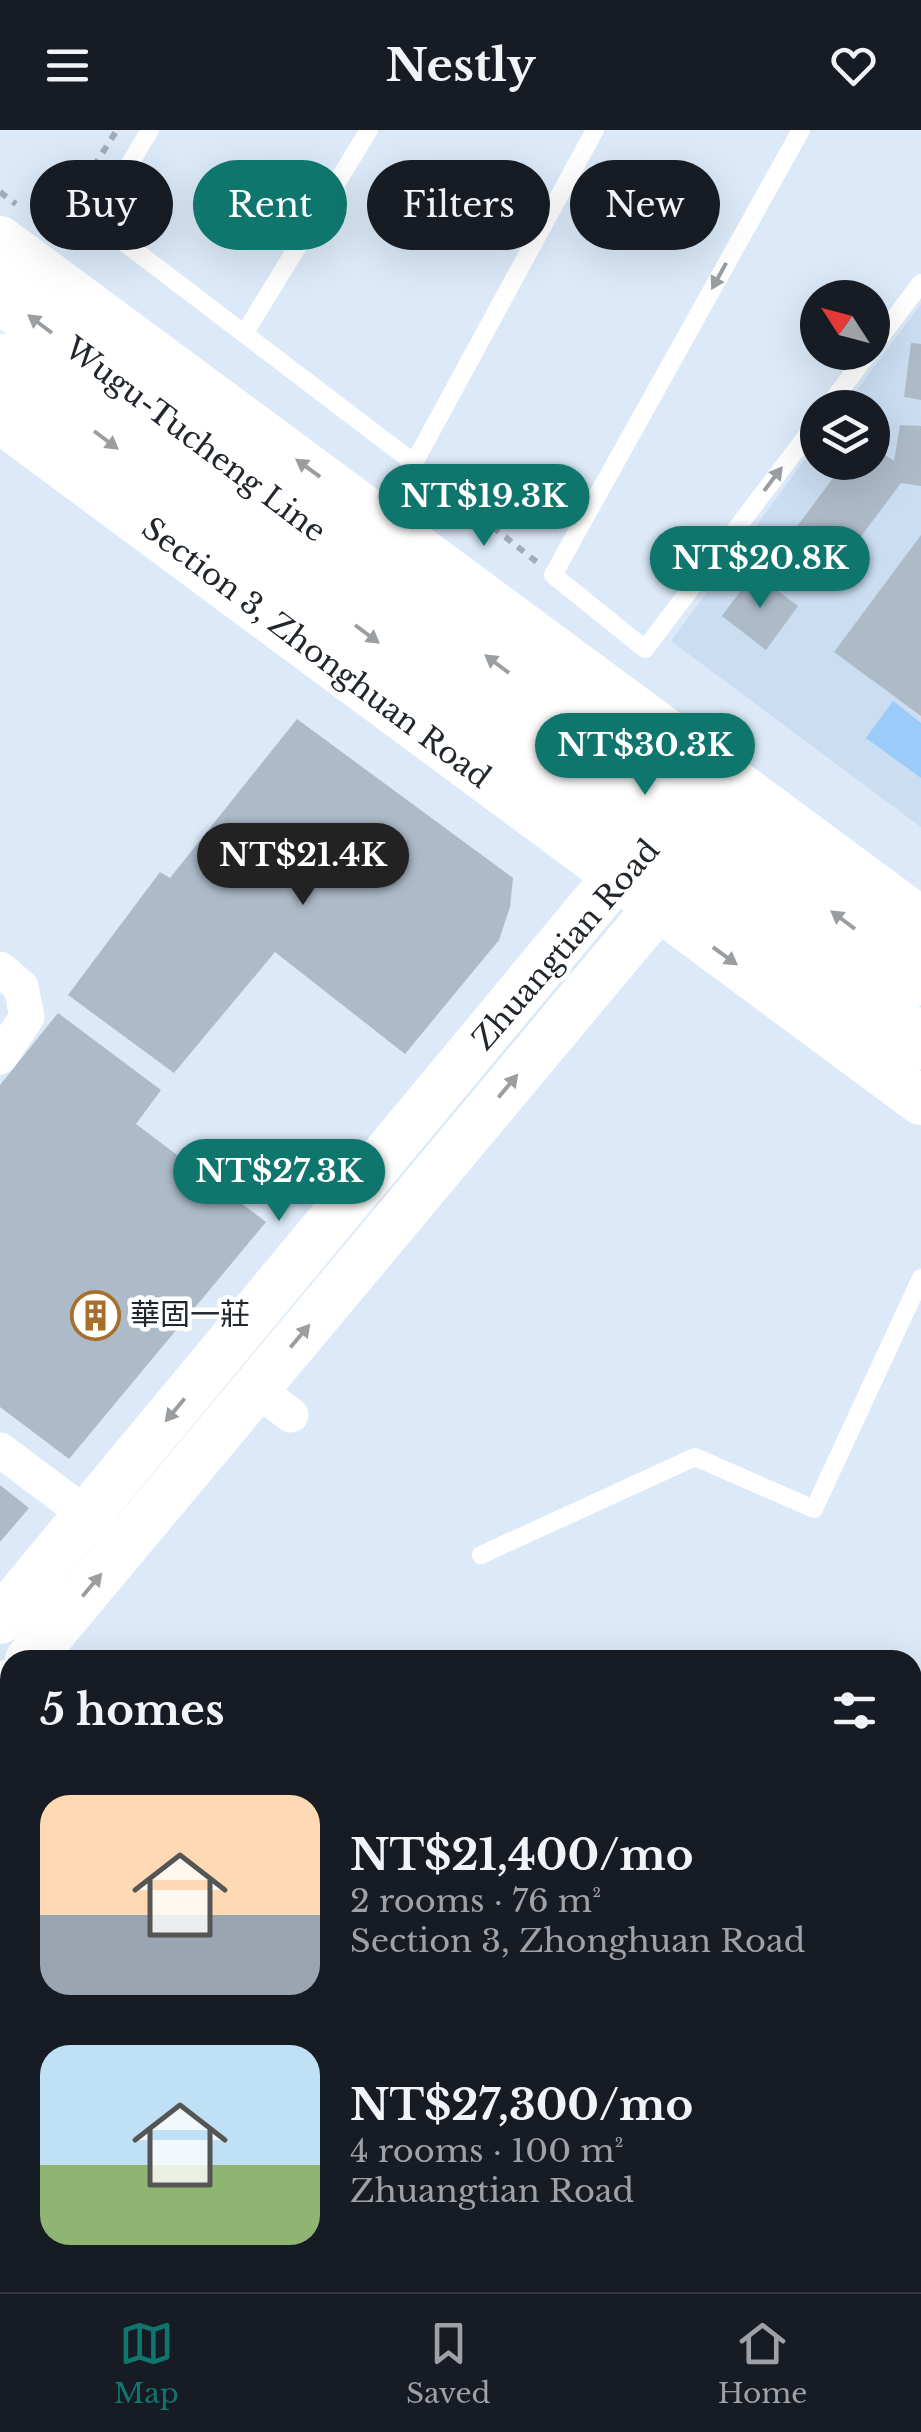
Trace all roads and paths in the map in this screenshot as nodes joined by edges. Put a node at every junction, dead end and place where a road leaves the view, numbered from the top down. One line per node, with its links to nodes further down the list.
1 (118, 130): 7 (path)
2 (150, 130): 10 (lane)
3 (369, 130): 10 (lane)
4 (595, 130): 16 (lane)
5 (800, 130): 17 (lane, one-way to 17)
6 (0, 192): 7 (path)
7 (16, 251): 18 (street, one-way to 7); 23 (highway, Wugu-Tucheng Line, one-way to 7)
8 (921, 283): 9 (lane)
9 (890, 325)
10 (244, 334): 16 (lane)
11 (0, 361): 24 (highway, Wugu-Tucheng Line, one-way to 24)
12 (856, 370): 13 (lane)
13 (841, 390)
14 (0, 419): 19 (street, Section 3, Zhonghuan Road)
15 (800, 444): 17 (lane, one-way to 15)
16 (414, 464): 17 (path)
17 (553, 575)
18 (725, 776): 19 (street, Zhuangtian Road); 20 (street, Zhuangtian Road); 21 (street)
19 (618, 876): 20 (street, Section 3, Zhonghuan Road); 29 (street, Zhuangtian Road, one-way to 29)
20 (658, 906): 26 (street, Section 3, Zhonghuan Road, one-way to 26); 30 (street, Zhuangtian Road, one-way to 20)
21 (921, 921)
22 (0, 969): 25 (street)
23 (921, 978)
24 (921, 1042)
25 (0, 1057)
26 (921, 1101)
27 (921, 1278): 31 (lane)
28 (0, 1450): 29 (street)
29 (87, 1515): 30 (street); 32 (street, Zhuangtian Road)
30 (126, 1545): 33 (street, Zhuangtian Road, one-way to 30)
31 (481, 1555)
32 (0, 1620)
33 (37, 1650)

